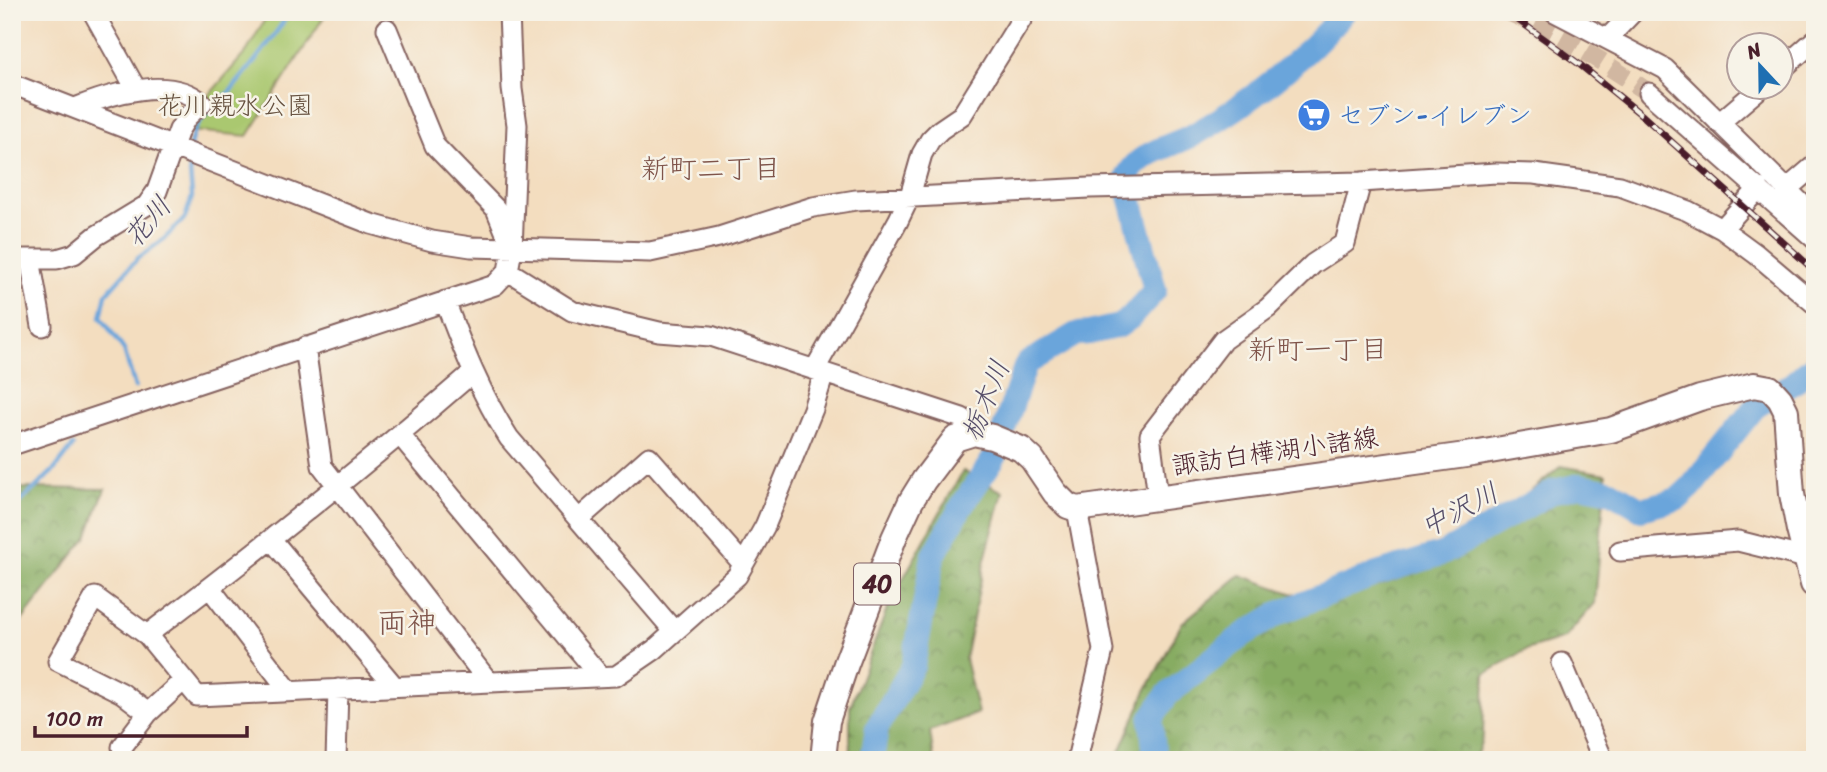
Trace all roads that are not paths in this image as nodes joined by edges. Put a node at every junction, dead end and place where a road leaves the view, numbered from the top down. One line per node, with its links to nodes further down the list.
1 (93, 12): 11 (street)
2 (509, 12): 25 (street)
3 (1026, 12): 21 (street)
4 (1555, 12): 7 (street)
5 (1633, 12): 7 (street)
6 (387, 29): 25 (street)
7 (1608, 38): 15 (street)
8 (1815, 40): 9 (street)
9 (1796, 57)
10 (12, 84): 14 (street)
11 (136, 89): 14 (street); 16 (street)
12 (1650, 93): 19 (street)
13 (1743, 102): 15 (street)
14 (75, 108): 16 (street)
15 (1719, 122): 20 (street)
16 (178, 149): 25 (street); 26 (street)
17 (1815, 165): 20 (street)
18 (1361, 182): 21 (street); 23 (street); 38 (street)
19 (1759, 188): 23 (street); 24 (street)
20 (1787, 189): 22 (street)
21 (910, 196): 25 (street); 32 (street)
22 (1815, 217)
23 (1722, 229): 29 (street)
24 (1815, 239)
25 (512, 249): 27 (street)
26 (21, 259): 30 (street)
27 (508, 271): 28 (street); 32 (street)
28 (446, 301): 31 (street); 33 (street)
29 (1815, 304)
30 (42, 326)
31 (305, 347): 36 (street); 37 (street)
32 (820, 371): 34 (street); 44 (street)
33 (472, 373): 35 (street); 40 (street)
34 (974, 433): 39 (main road); 59 (main road, 40)
35 (400, 435): 37 (street); 50 (street)
36 (12, 445)
37 (336, 487): 41 (street); 52 (street)
38 (1158, 497): 39 (main road, 諏訪白樺湖小諸線); 43 (main road, 諏訪白樺湖小諸線)
39 (1077, 509): 60 (street)
40 (579, 519): 44 (street); 47 (street)
41 (271, 539): 45 (street); 53 (street)
42 (1620, 551): 43 (street)
43 (1806, 558): 46 (main road, 諏訪白樺湖小諸線)
44 (743, 565): 47 (street)
45 (209, 588): 48 (street); 55 (street)
46 (1814, 588)
47 (674, 631): 50 (street)
48 (147, 635): 51 (street); 56 (street)
49 (1562, 663): 61 (street)
50 (600, 676): 52 (street)
51 (184, 680): 55 (street); 56 (street)
52 (488, 681): 53 (street)
53 (394, 686): 54 (street)
54 (338, 689): 55 (street); 58 (street)
55 (290, 692)
56 (148, 713): 57 (street)
57 (122, 747)
58 (336, 760)
59 (823, 760)
60 (1077, 760)
61 (1603, 760)

